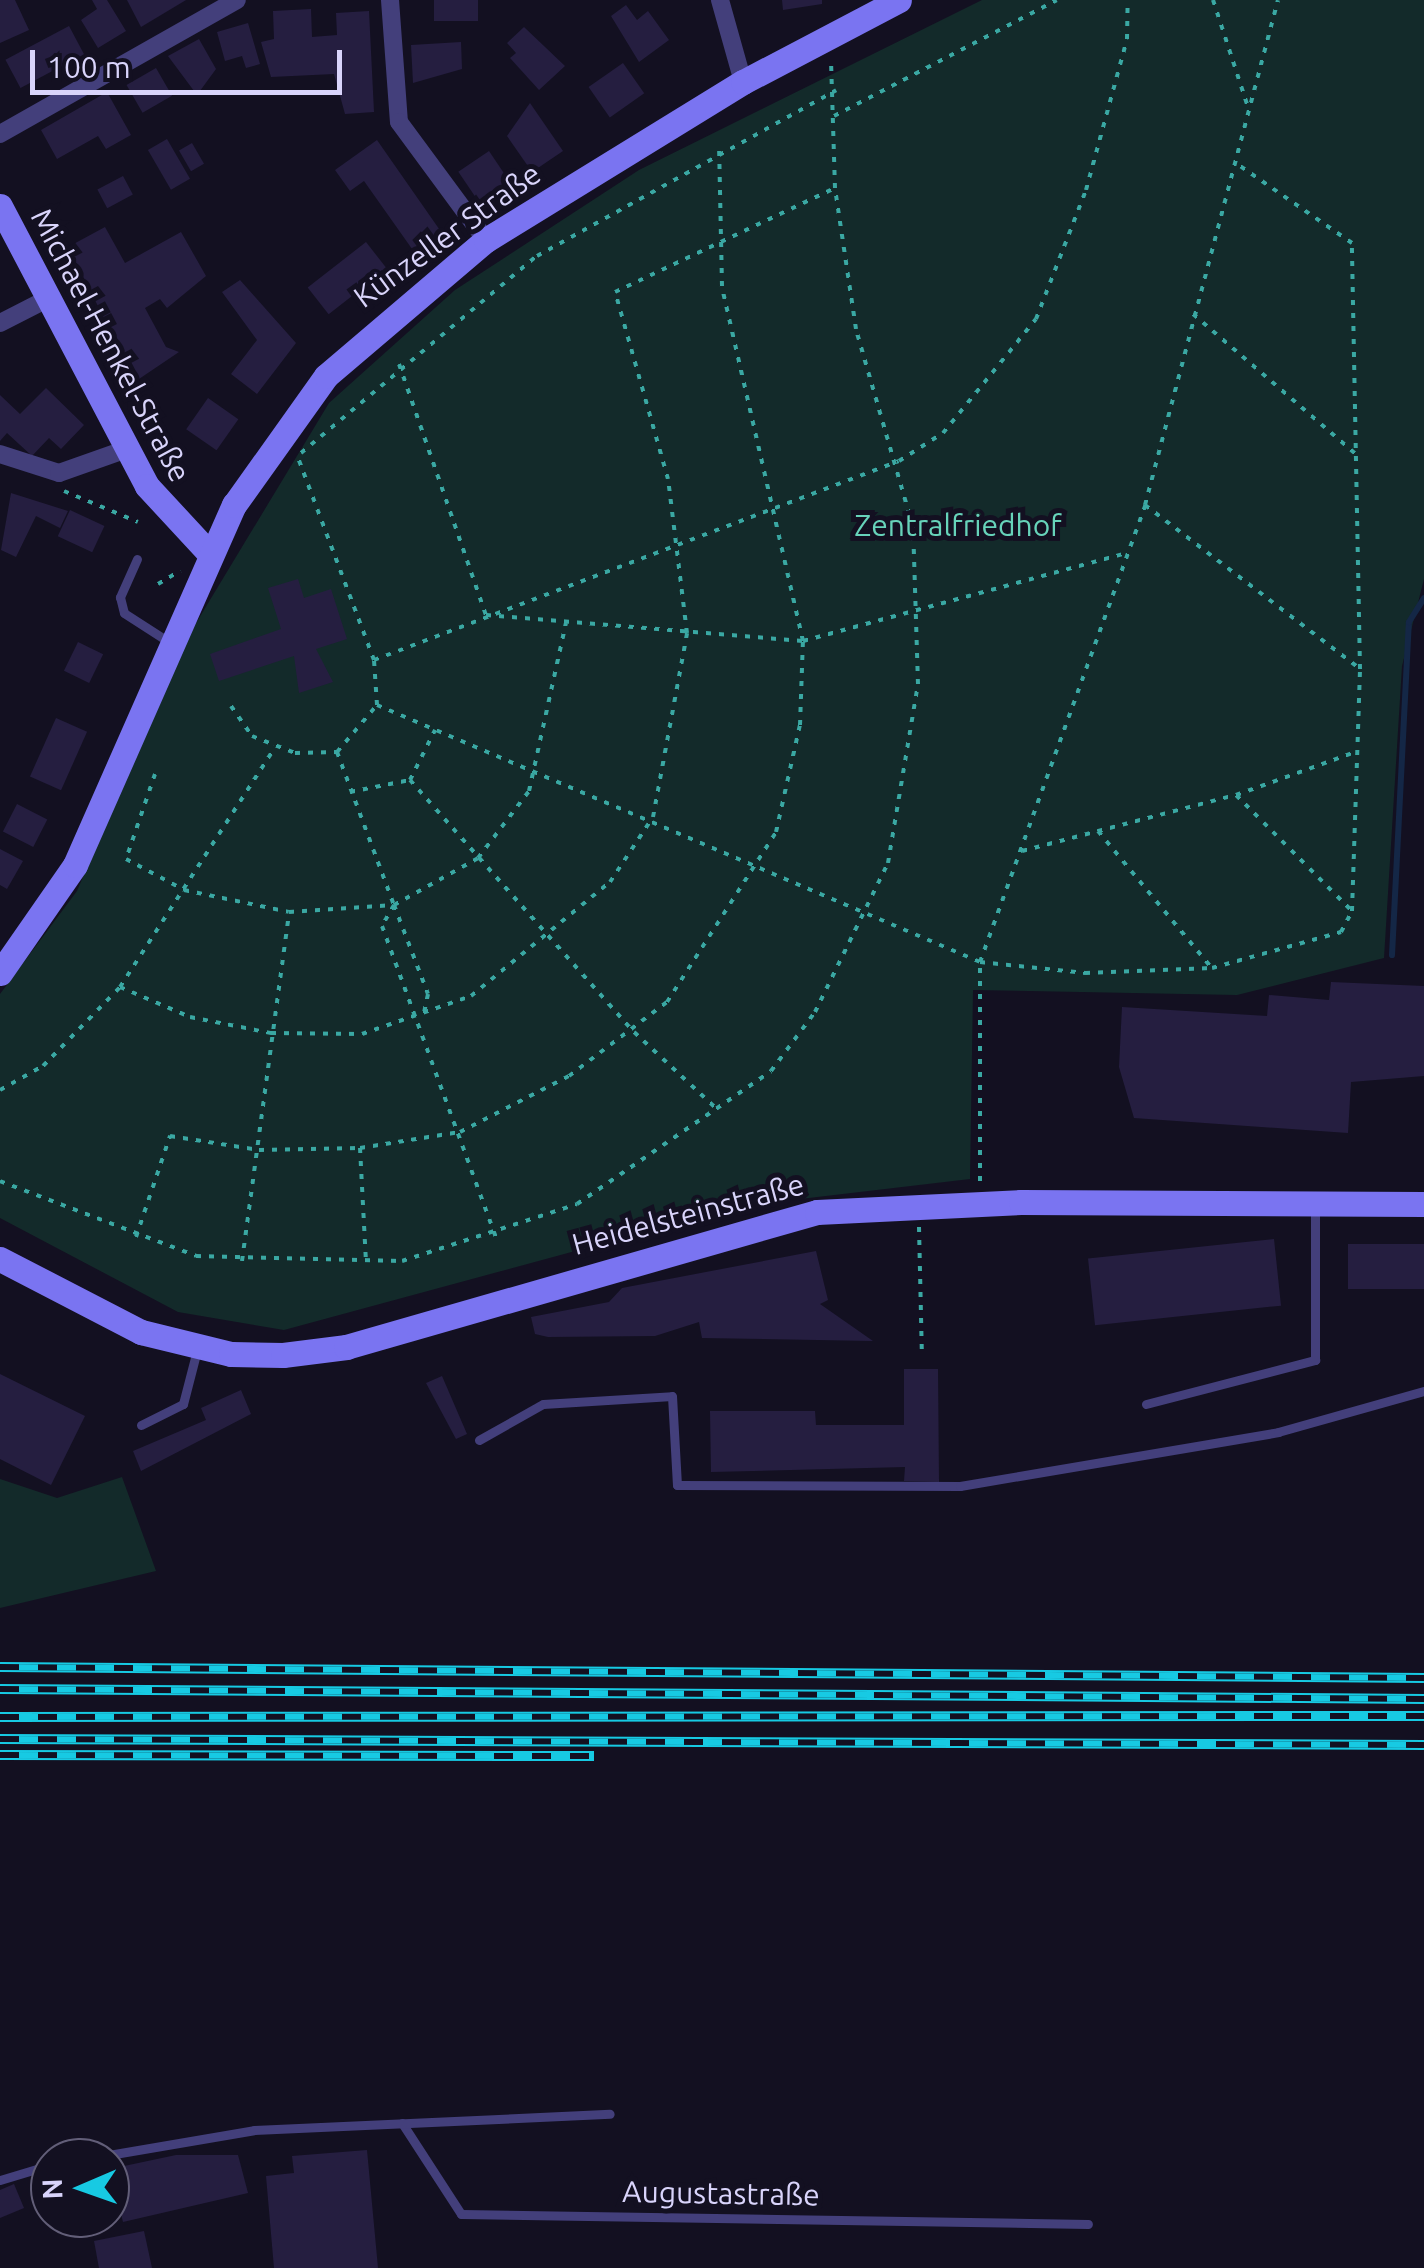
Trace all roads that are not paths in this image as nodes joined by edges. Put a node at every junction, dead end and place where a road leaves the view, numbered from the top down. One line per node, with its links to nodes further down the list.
1 (237, 0): 6 (street)
2 (390, 0): 8 (street)
3 (720, 0): 5 (street)
4 (899, 0): 5 (main road, Künzeller Straße)
5 (743, 82): 8 (main road, Künzeller Straße)
6 (0, 134)
7 (0, 206): 9 (main road, Michael-Henkel-Straße)
8 (486, 240): 13 (main road, Künzeller Straße)
9 (49, 298): 10 (street); 11 (main road, Michael-Henkel-Straße)
10 (0, 323)
11 (128, 449): 12 (street); 13 (main road, Michael-Henkel-Straße)
12 (0, 454)
13 (210, 554): 15 (main road, Künzeller Straße)
14 (137, 559): 15 (lane)
15 (169, 642): 16 (main road, Künzeller Straße)
16 (0, 973)
17 (1315, 1203): 18 (main road, Heidelsteinstraße); 20 (main road, Heidelsteinstraße); 22 (lane)
18 (1424, 1204)
19 (0, 1259): 20 (main road, Heidelsteinstraße)
20 (198, 1348): 23 (lane)
21 (1424, 1391): 24 (lane)
22 (1146, 1404)
23 (140, 1425)
24 (479, 1440)
25 (610, 2114): 26 (lane)
26 (402, 2124): 27 (lane); 30 (lane, Augustastraße)
27 (130, 2151)
28 (30, 2171): 29 (lane)
29 (0, 2180)
30 (1088, 2224)

